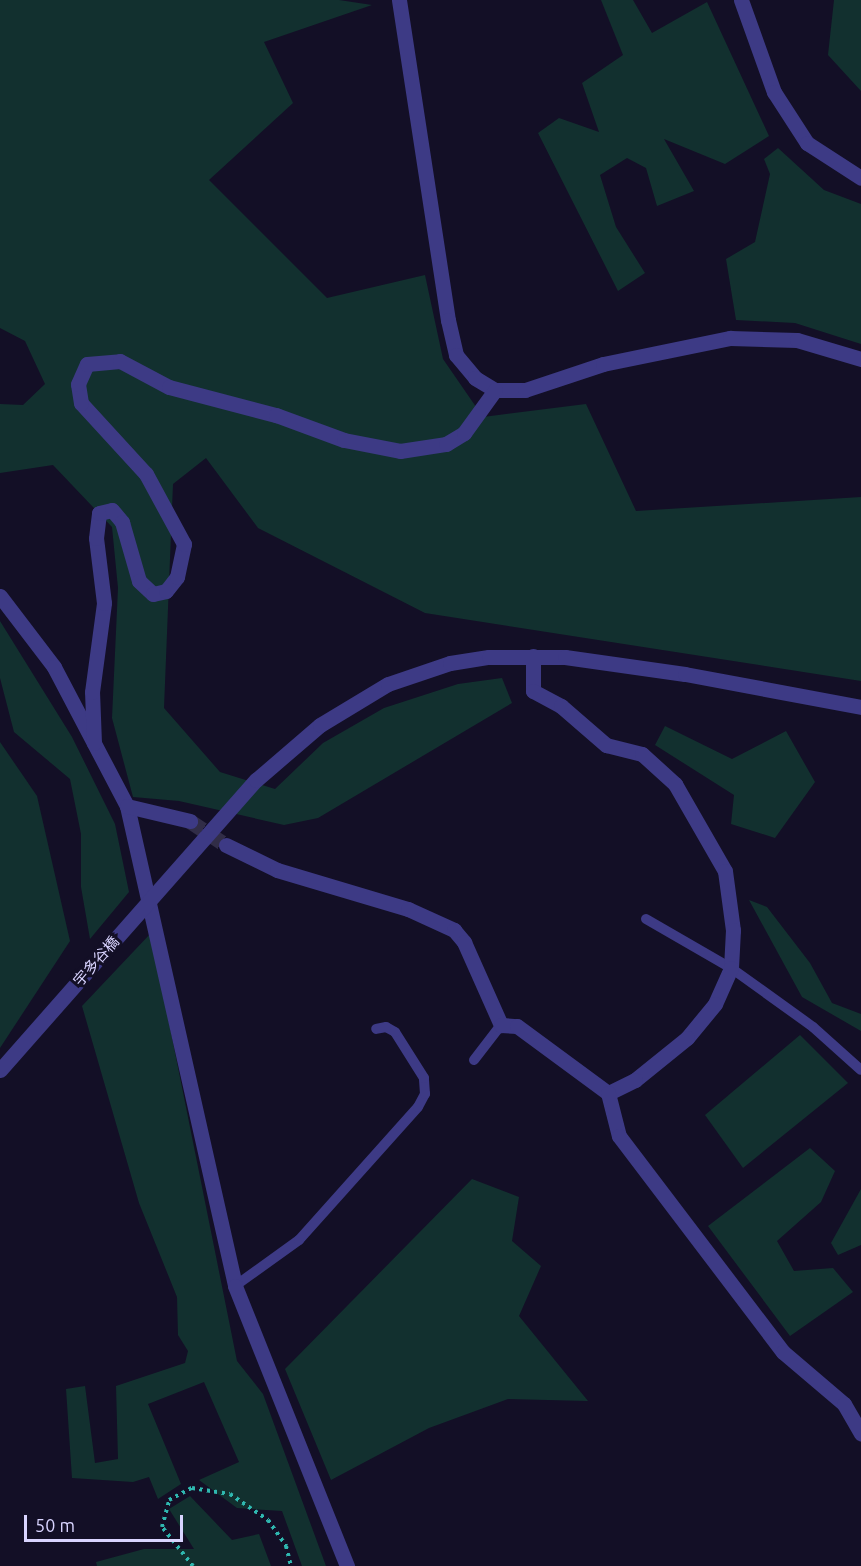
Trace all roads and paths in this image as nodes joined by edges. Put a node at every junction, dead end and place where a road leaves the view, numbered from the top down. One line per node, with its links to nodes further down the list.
1 (399, 0): 5 (street)
2 (741, 0): 3 (street)
3 (861, 178)
4 (861, 359): 5 (street)
5 (495, 390): 9 (street)
6 (0, 596): 9 (street)
7 (533, 656): 8 (street, 宇多谷橋); 13 (street, 宇多谷橋); 15 (street)
8 (861, 707)
9 (94, 743): 10 (street)
10 (127, 806): 11 (street); 13 (street)
11 (190, 821)
12 (226, 846): 16 (street)
13 (144, 908): 19 (street, 宇多谷橋); 22 (street)
14 (646, 919): 15 (lane)
15 (731, 968): 20 (lane); 21 (street)
16 (501, 1025): 18 (lane); 21 (street)
17 (376, 1029): 22 (lane)
18 (474, 1060)
19 (0, 1070)
20 (861, 1070)
21 (608, 1093): 23 (street)
22 (236, 1286): 26 (street)
23 (861, 1434)
24 (194, 1566): 25 (path)
25 (291, 1566)
26 (347, 1566)

